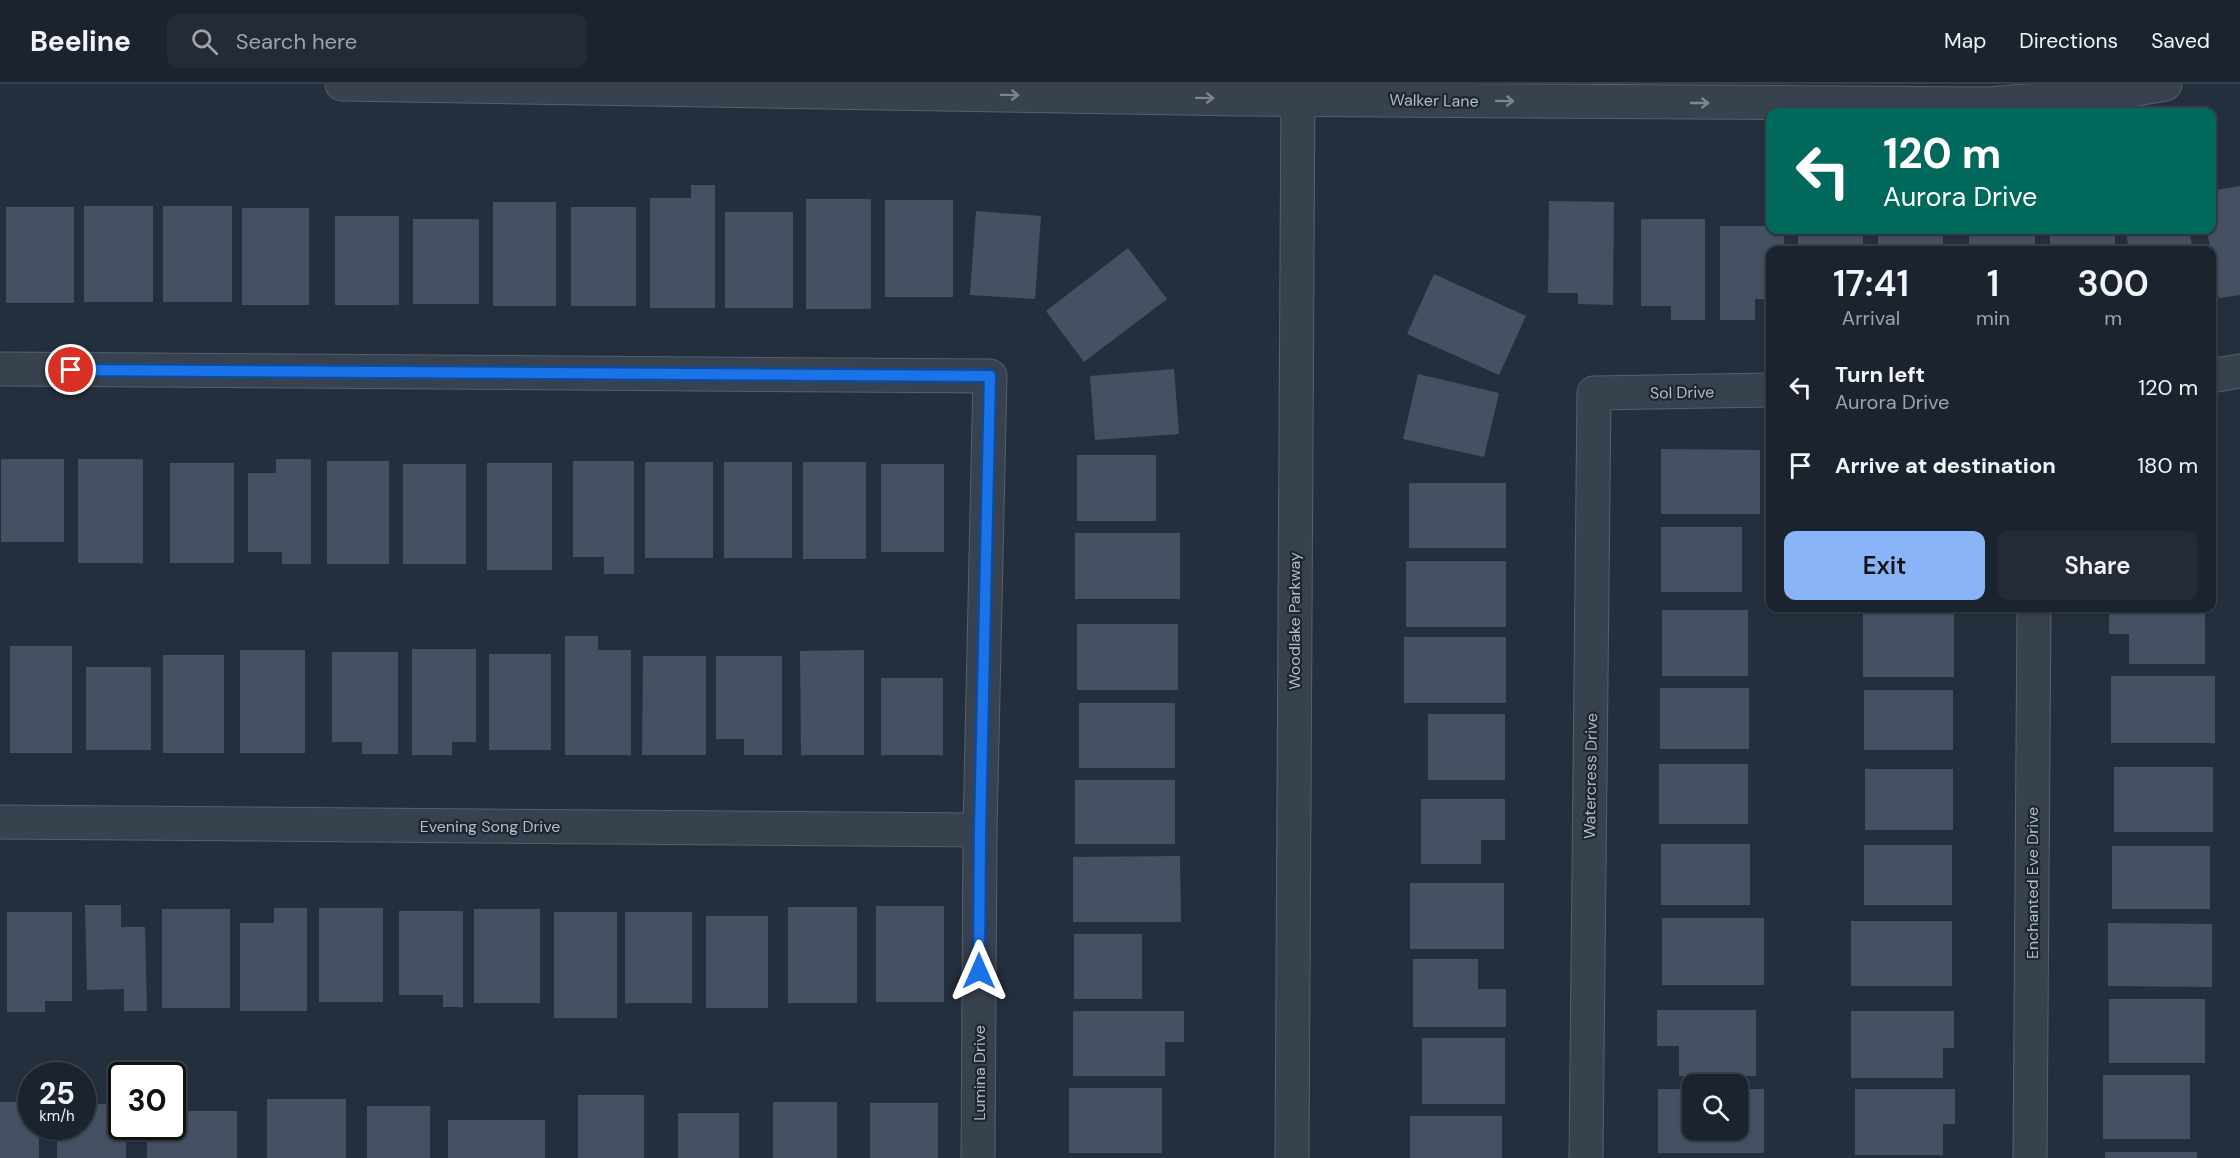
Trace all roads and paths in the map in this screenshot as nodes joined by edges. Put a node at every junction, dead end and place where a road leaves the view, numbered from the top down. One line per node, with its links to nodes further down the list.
1 (342, 84): 3 (street, Walker Lane, one-way to 3)
2 (2166, 84): 3 (street, Walker Lane, one-way to 2)
3 (1298, 91): 13 (street, Woodlake Parkway)
4 (0, 369): 11 (street, Lumina Drive)
5 (2240, 371): 6 (street)
6 (2216, 375)
7 (1766, 390): 8 (street, Sol Drive)
8 (1594, 393): 14 (street, Watercress Drive)
9 (2034, 612): 15 (street, Enchanted Eve Drive)
10 (0, 822): 11 (street, Evening Song Drive)
11 (980, 830): 12 (street, Lumina Drive)
12 (978, 1158)
13 (1292, 1158)
14 (1586, 1158)
15 (2030, 1158)

